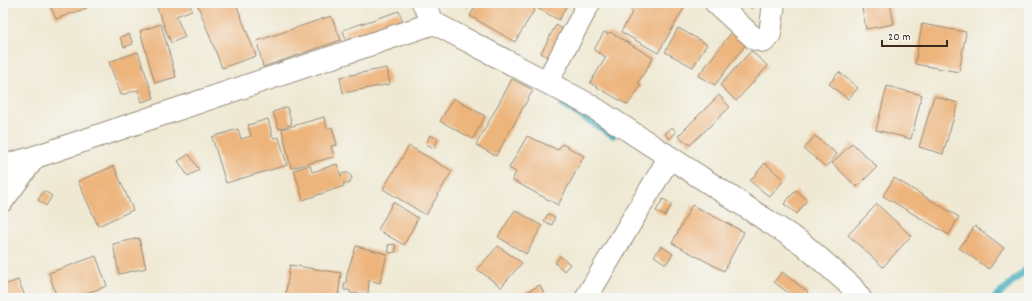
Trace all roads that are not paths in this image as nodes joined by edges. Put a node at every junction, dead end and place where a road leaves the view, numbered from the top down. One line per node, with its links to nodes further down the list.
1 (423, 3): 5 (street)
2 (589, 3): 6 (street)
3 (716, 3): 4 (street)
4 (774, 3)
5 (434, 23): 6 (street); 7 (street)
6 (547, 82): 8 (street)
7 (35, 157): 9 (street); 10 (street)
8 (669, 158): 11 (street); 12 (street)
9 (3, 166)
10 (3, 200)
11 (586, 298)
12 (860, 298)

